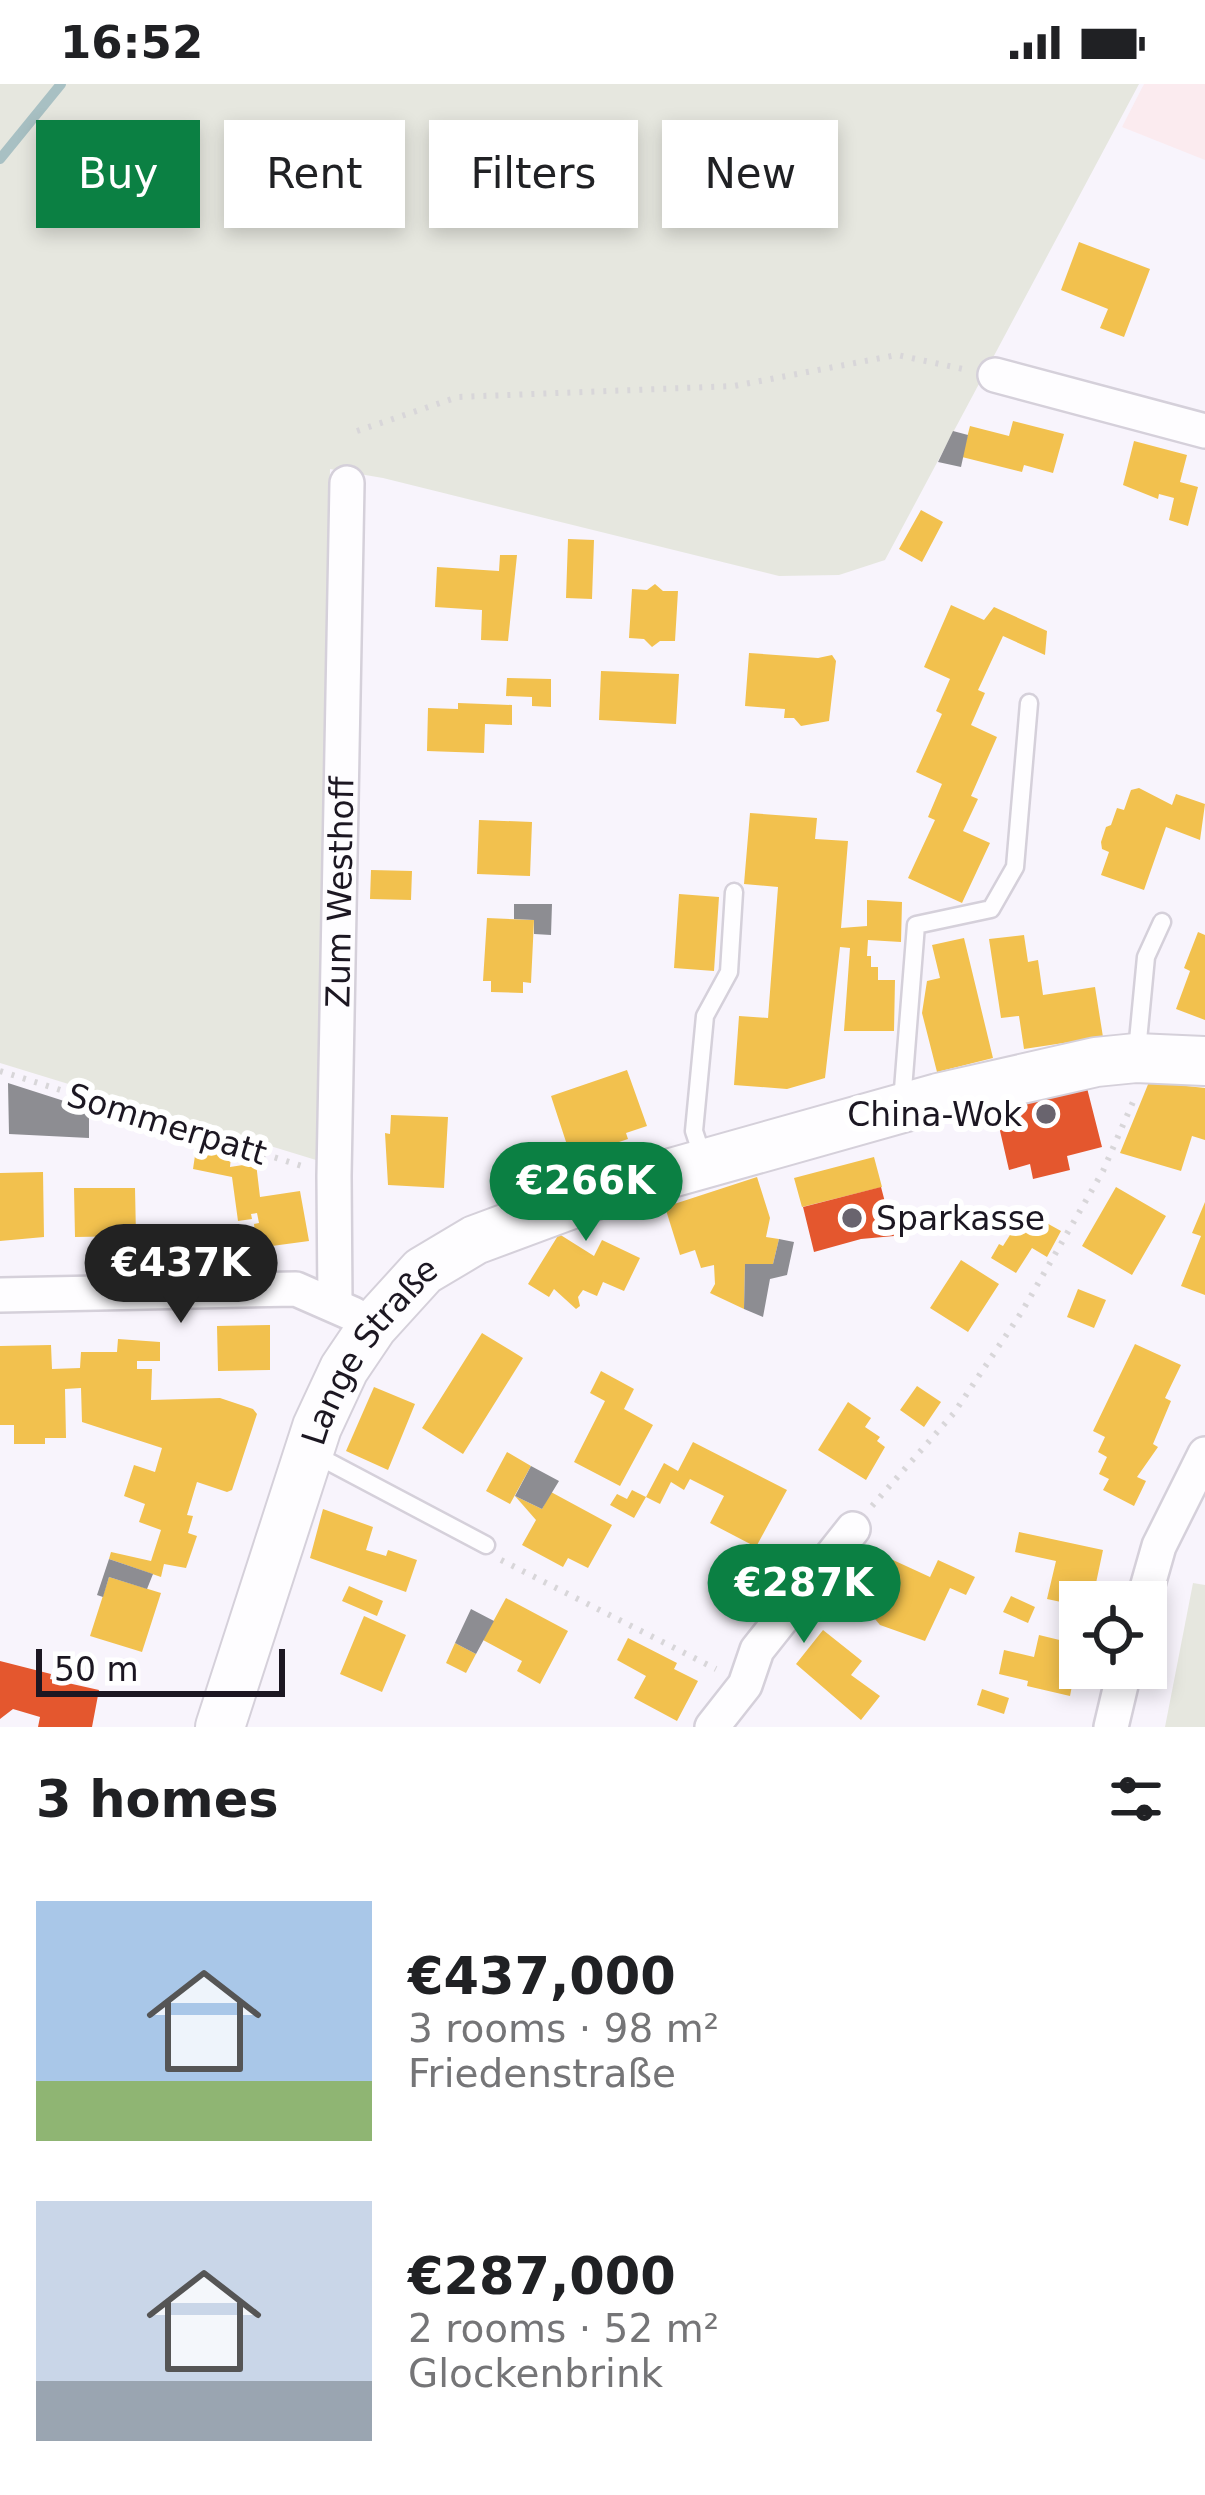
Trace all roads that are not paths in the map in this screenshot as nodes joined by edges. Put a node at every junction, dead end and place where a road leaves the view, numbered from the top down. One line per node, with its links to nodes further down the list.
1 (995, 375): 2 (street)
2 (1205, 431)
3 (347, 483): 12 (street, Zum Westhoff)
4 (1029, 703): 9 (lane)
5 (734, 892): 10 (lane)
6 (1162, 922): 7 (lane)
7 (1143, 1058): 8 (main road, Lange Straße); 9 (main road, Lange Straße)
8 (1205, 1061)
9 (901, 1108): 10 (main road, Lange Straße)
10 (705, 1163): 12 (main road, Lange Straße)
11 (0, 1295): 12 (street)
12 (354, 1314): 13 (main road, Lange Straße)
13 (310, 1451): 16 (lane); 19 (main road, Lange Straße)
14 (1205, 1454): 17 (street)
15 (853, 1528): 20 (street)
16 (486, 1545)
17 (1149, 1581)
18 (1120, 1689): 21 (street)
19 (220, 1727)
20 (712, 1727)
21 (1111, 1727)

